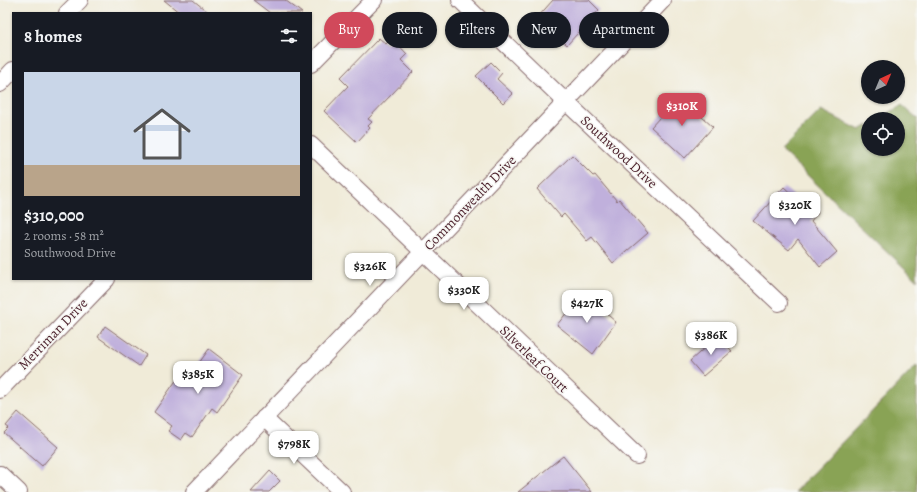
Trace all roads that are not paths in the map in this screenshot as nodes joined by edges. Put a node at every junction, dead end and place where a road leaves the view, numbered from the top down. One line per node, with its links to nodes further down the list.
1 (80, 0): 5 (street)
2 (374, 0): 6 (street)
3 (460, 0): 9 (street, Southwood Drive)
4 (663, 0): 9 (street, Commonwealth Drive)
5 (68, 12)
6 (312, 63)
7 (12, 71): 8 (street)
8 (0, 84)
9 (566, 102): 11 (street, Commonwealth Drive); 13 (street, Southwood Drive)
10 (312, 146): 11 (street, Silverleaf Court)
11 (423, 252): 15 (street, Commonwealth Drive); 16 (street, Silverleaf Court)
12 (106, 280): 14 (street, Merriman Drive)
13 (779, 303)
14 (0, 390)
15 (264, 418): 19 (street, Commonwealth Drive); 20 (street)
16 (637, 456)
17 (0, 474): 18 (street)
18 (19, 492)
19 (194, 492)
20 (342, 492)

